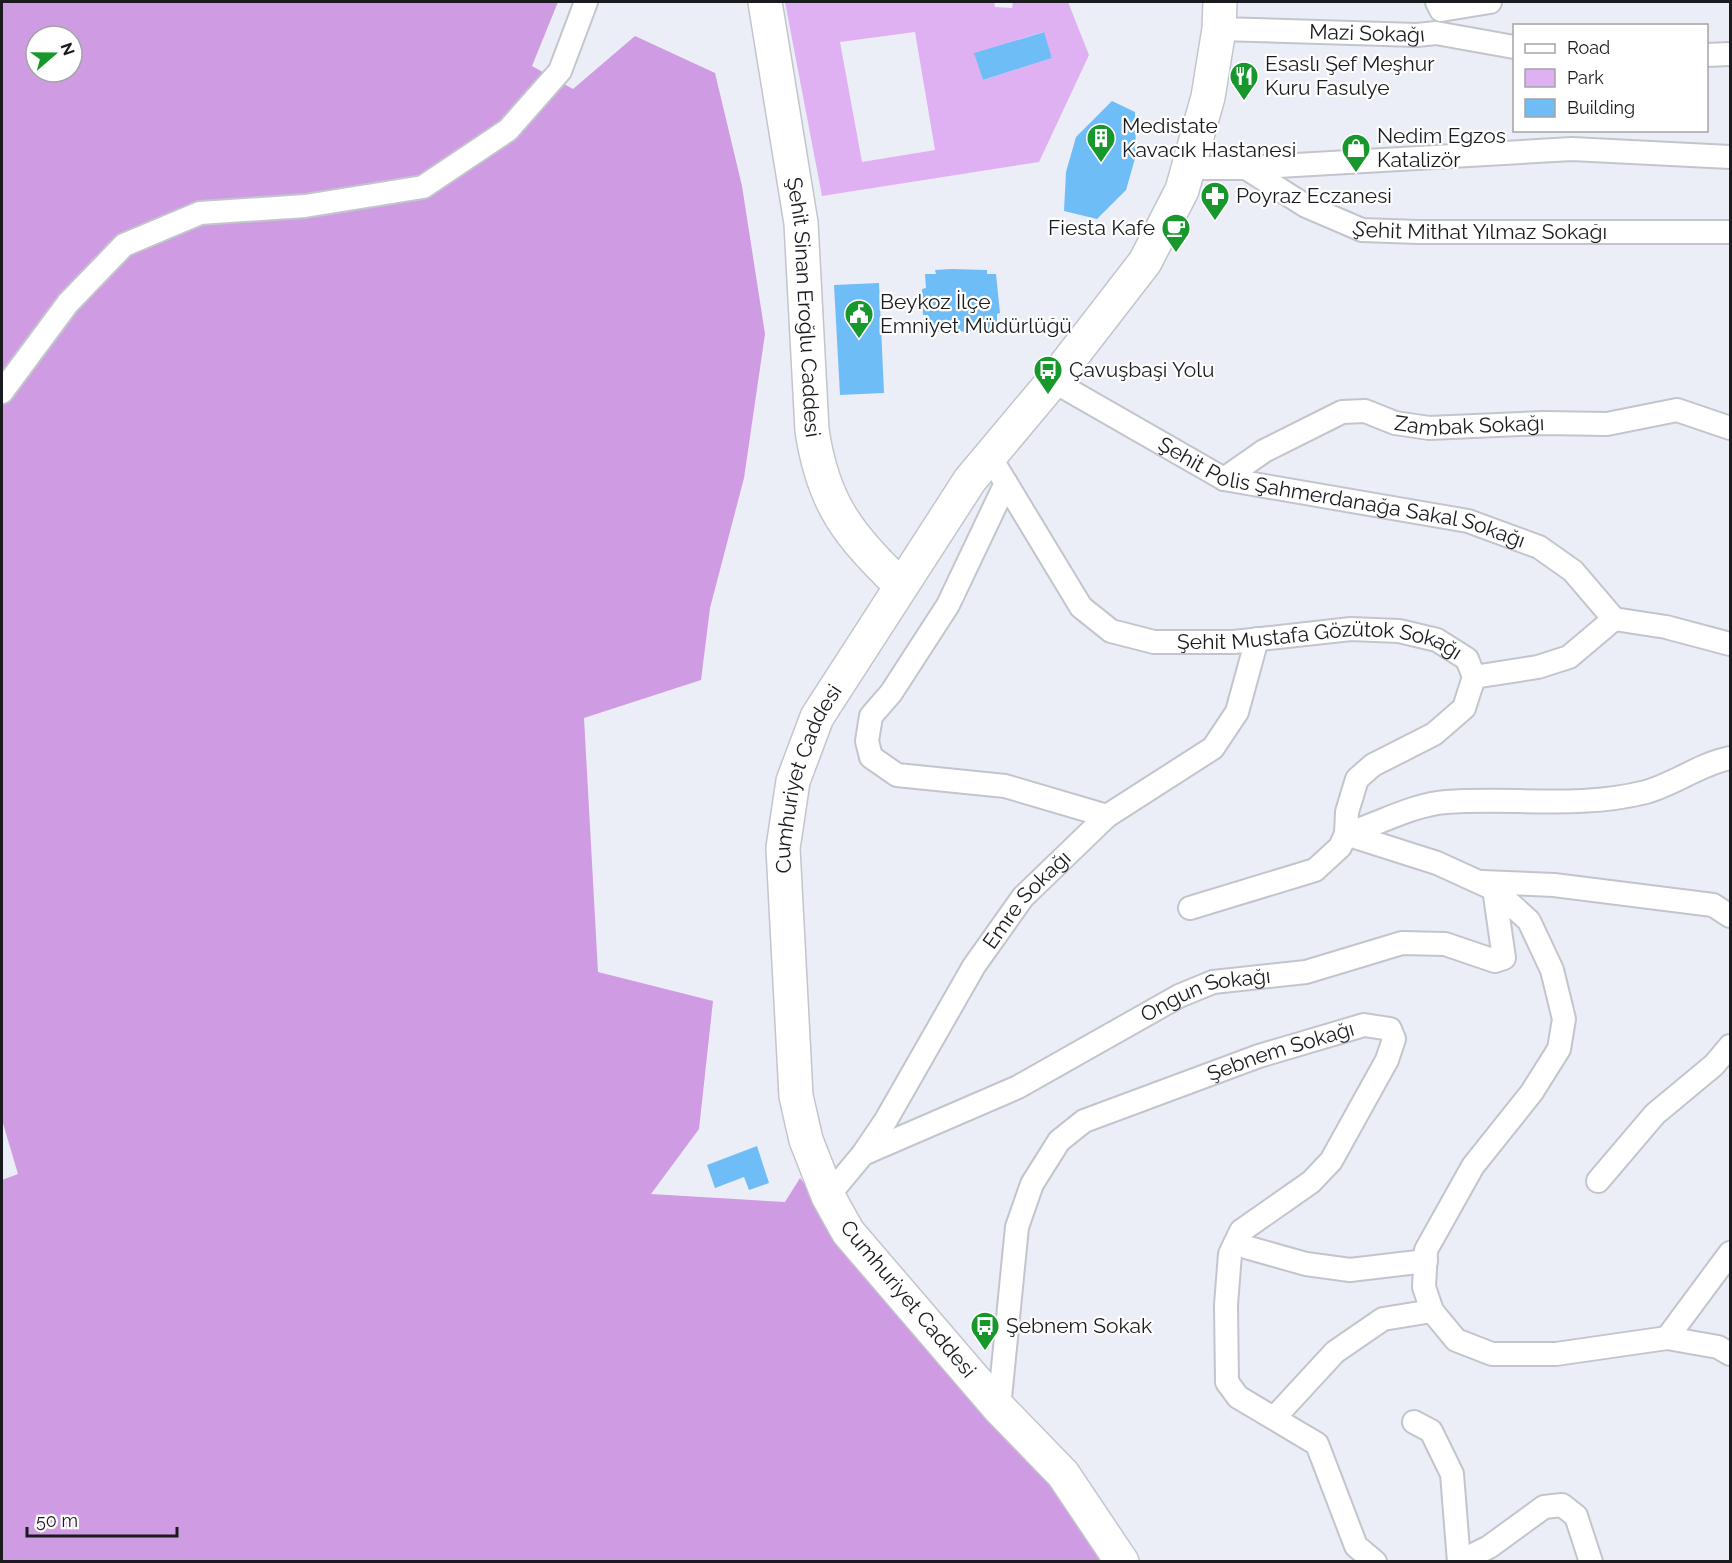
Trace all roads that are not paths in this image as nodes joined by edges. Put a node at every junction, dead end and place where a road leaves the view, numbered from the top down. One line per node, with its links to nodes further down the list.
1 (586, 2): 16 (street)
2 (765, 2): 21 (main road, Şehit Sinan Eroğlu Caddesi)
3 (1490, 2): 4 (street)
4 (1439, 6): 6 (street)
5 (1220, 15): 6 (street, Mazi Sokağı); 12 (main road, Cumhuriyet Caddesi)
6 (1436, 33): 7 (street, Mazi Sokağı)
7 (1513, 46)
8 (1731, 54): 9 (street)
9 (1708, 55)
10 (1572, 140): 11 (street); 13 (street)
11 (1731, 157)
12 (1188, 168): 13 (street); 15 (main road, Cumhuriyet Caddesi)
13 (1246, 168): 14 (street, Şehit Mithat Yılmaz Sokağı)
14 (1731, 232)
15 (1053, 381): 18 (main road, Cumhuriyet Caddesi); 19 (street, Şehit Polis Şahmerdanağa Sakal Sokağı)
16 (2, 392)
17 (1731, 428): 19 (street, Zambak Sokağı)
18 (989, 455): 20 (street, Şehit Mustafa Gözütok Sokağı); 21 (main road, Cumhuriyet Caddesi)
19 (1224, 479): 22 (street, Şehit Polis Şahmerdanağa Sakal Sokağı)
20 (1006, 483): 23 (street, Şehit Mustafa Gözütok Sokağı); 27 (street)
21 (901, 586): 35 (main road, Cumhuriyet Caddesi)
22 (1614, 619): 24 (street); 25 (street)
23 (1257, 639): 25 (street, Şehit Mustafa Gözütok Sokağı); 27 (street, Emre Sokağı)
24 (1731, 644)
25 (1474, 677): 28 (street, Şehit Mustafa Gözütok Sokağı)
26 (1731, 758): 28 (street)
27 (1107, 816): 33 (street, Emre Sokağı)
28 (1346, 834): 29 (street); 30 (street)
29 (1486, 885): 31 (street); 33 (street, Ongun Sokağı); 38 (street)
30 (1190, 908)
31 (1731, 916)
32 (1731, 1046): 34 (street)
33 (863, 1154): 35 (street, Emre Sokağı)
34 (1598, 1180)
35 (828, 1196): 42 (main road, Cumhuriyet Caddesi)
36 (1235, 1244): 38 (street); 42 (street, Şebnem Sokağı); 43 (street, Şebnem Sokağı)
37 (1731, 1252): 40 (street)
38 (1426, 1261): 39 (street)
39 (1432, 1311): 40 (street); 43 (street)
40 (1667, 1338): 41 (street)
41 (1731, 1354)
42 (999, 1408): 45 (main road, Cumhuriyet Caddesi)
43 (1275, 1417): 46 (street, Şebnem Sokağı)
44 (1414, 1422): 47 (street)
45 (1122, 1562)
46 (1375, 1562)
47 (1459, 1562): 48 (street)
48 (1591, 1562)

